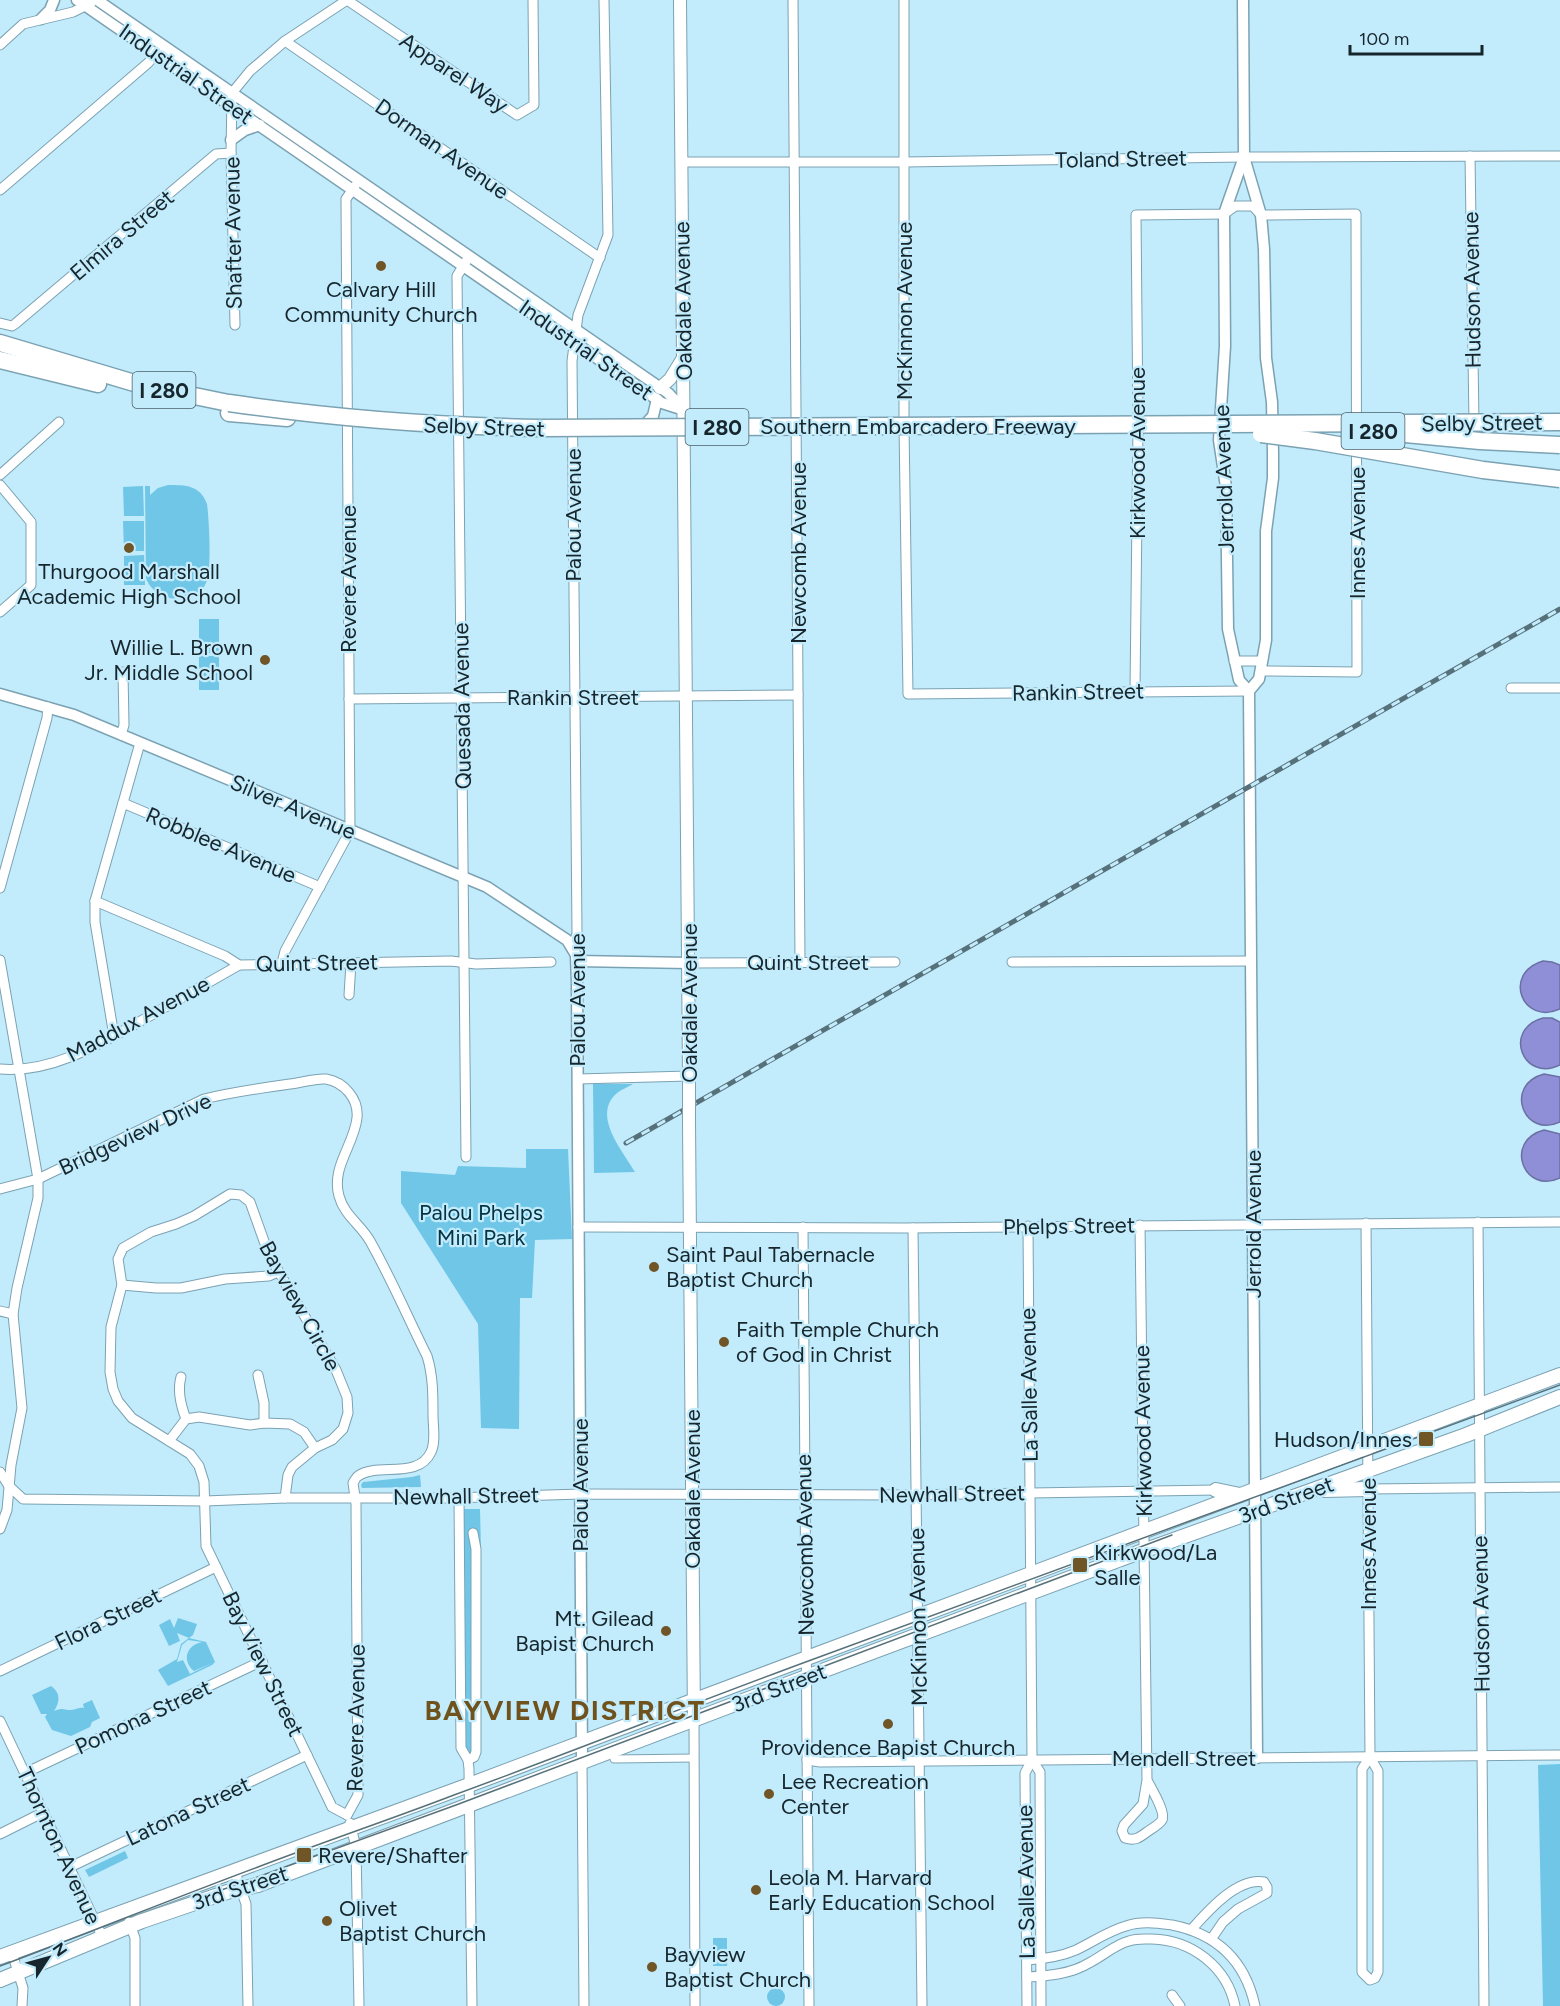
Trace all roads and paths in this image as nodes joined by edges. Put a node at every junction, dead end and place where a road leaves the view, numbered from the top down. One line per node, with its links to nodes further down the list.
1 (54, 0): 10 (street)
2 (347, 0): 3 (street, Apparel Way); 11 (street)
3 (533, 0)
4 (604, 0): 29 (street, Palou Avenue)
5 (680, 0): 22 (main road, Oakdale Avenue)
6 (793, 0): 23 (street, Newcomb Avenue)
7 (904, 0): 24 (street, McKinnon Avenue)
8 (1243, 0): 21 (street, Jerrold Avenue)
9 (89, 1): 10 (street); 13 (street, Industrial Street)
10 (41, 19): 12 (street)
11 (285, 41): 14 (street); 29 (street, Dorman Avenue)
12 (0, 45)
13 (159, 50): 14 (street, Industrial Street); 15 (street, Industrial Street); 26 (street)
14 (232, 93): 15 (street, Shafter Avenue); 25 (street, Industrial Street)
15 (232, 106): 16 (street, Industrial Street); 17 (street, Shafter Avenue)
16 (260, 125): 17 (street); 25 (street, Industrial Street)
17 (231, 140): 18 (street, Shafter Avenue)
18 (231, 153): 31 (street, Elmira Street); 32 (street, Shafter Avenue)
19 (1470, 156): 20 (street, Toland Street); 21 (street, Toland Street); 46 (street, Hudson Avenue)
20 (1560, 156)
21 (1244, 157): 24 (street, Toland Street); 27 (street, Jerrold Avenue); 28 (street, Jerrold Avenue)
22 (682, 162): 23 (street, Toland Street); 38 (main road, Oakdale Avenue)
23 (794, 162): 24 (street, Toland Street); 53 (street, Newcomb Avenue)
24 (905, 162): 50 (street, McKinnon Avenue)
25 (355, 186): 30 (street, Industrial Street); 43 (street, Revere Avenue)
26 (0, 190)
27 (1224, 214): 28 (street); 47 (street, Jerrold Avenue); 70 (street, Kirkwood Avenue)
28 (1261, 215): 48 (street, Jerrold Avenue); 49 (street, Innes Avenue)
29 (600, 258): 33 (street, Palou Avenue)
30 (466, 262): 33 (street, Industrial Street); 35 (street, Industrial Street); 54 (street, Quesada Avenue)
31 (0, 323)
32 (235, 325)
33 (575, 330): 35 (street, Palou Avenue); 40 (street, Industrial Street)
34 (0, 335): 41 (highway, Southern Embarcadero Freeway / I 280)
35 (574, 341): 40 (street, Industrial Street); 57 (street, Palou Avenue)
36 (0, 343): 43 (highway, Southern Embarcadero Freeway / I 280, bridge)
37 (0, 354): 41 (highway)
38 (684, 357): 40 (main road); 42 (main road, Oakdale Avenue)
39 (0, 360): 43 (highway, bridge)
40 (658, 394): 42 (street, Industrial Street); 55 (street)
41 (229, 402): 45 (highway, Southern Embarcadero Freeway / I 280, bridge)
42 (684, 410): 56 (main road, Oakdale Avenue)
43 (341, 419): 54 (street, Selby Street); 58 (highway, Southern Embarcadero Freeway / I 280, bridge); 77 (street, Revere Avenue)
44 (59, 422): 60 (street)
45 (1560, 422): 46 (street, Selby Street)
46 (1474, 423): 49 (street, Selby Street)
47 (1220, 424): 48 (street, Selby Street); 52 (street, Selby Street); 64 (street, Jerrold Avenue)
48 (1273, 424): 49 (street, Selby Street); 65 (street, Jerrold Avenue)
49 (1356, 425): 65 (street, Innes Avenue)
50 (904, 426): 51 (street, Selby Street); 53 (street, Selby Street); 72 (street, McKinnon Avenue)
51 (1125, 426)
52 (1152, 426)
53 (797, 427): 56 (street, Selby Street); 73 (street, Newcomb Avenue)
54 (460, 428): 57 (street, Selby Street); 76 (street, Quesada Avenue)
55 (642, 428): 56 (street, Selby Street); 57 (street, Selby Street)
56 (685, 428): 74 (main road, Oakdale Avenue)
57 (572, 429): 75 (street, Palou Avenue)
58 (1185, 429): 59 (highway, Southern Embarcadero Freeway / I 280, bridge); 61 (highway, bridge)
59 (1560, 445)
60 (0, 475)
61 (1560, 479)
62 (0, 485): 63 (street)
63 (0, 612)
64 (1234, 661): 65 (street); 69 (street, Jerrold Avenue)
65 (1262, 666): 69 (street, Jerrold Avenue)
66 (123, 672): 79 (street)
67 (1512, 688): 68 (street)
68 (1560, 688)
69 (1249, 691): 70 (street, Rankin Street); 89 (street, Jerrold Avenue)
70 (1135, 692): 72 (street, Rankin Street)
71 (0, 694): 78 (street, Silver Avenue)
72 (908, 694)
73 (798, 695): 74 (street, Rankin Street); 92 (street, Newcomb Avenue)
74 (687, 696): 75 (street, Rankin Street); 97 (main road, Oakdale Avenue)
75 (574, 697): 76 (street, Rankin Street); 87 (street, Palou Avenue)
76 (461, 698): 77 (street, Rankin Street); 83 (street, Quesada Avenue)
77 (349, 699): 82 (street, Revere Avenue)
78 (48, 707): 79 (street, Silver Avenue); 85 (street)
79 (121, 735): 80 (street, Silver Avenue)
80 (140, 743): 81 (street); 82 (street, Silver Avenue)
81 (123, 804): 84 (street, Robblee Avenue); 86 (street)
82 (350, 831): 83 (street, Silver Avenue); 84 (street, Revere Avenue)
83 (465, 879): 87 (street, Silver Avenue); 90 (street, Quesada Avenue)
84 (320, 887): 95 (street, Revere Avenue)
85 (0, 888)
86 (95, 902): 98 (street, Quint Street); 101 (street)
87 (572, 946): 88 (street, Palou Avenue)
88 (577, 961): 97 (street, Quint Street); 105 (street, Palou Avenue)
89 (1251, 961): 94 (street); 112 (street, Jerrold Avenue)
90 (465, 962): 91 (street, Quint Street); 96 (street, Quint Street); 106 (street, Quesada Avenue)
91 (551, 962)
92 (800, 962): 93 (street, Quint Street); 97 (street, Quint Street)
93 (895, 962)
94 (1012, 962)
95 (282, 963): 96 (street, Quint Street); 98 (street, Quint Street)
96 (351, 963): 100 (street)
97 (689, 963): 104 (main road, Oakdale Avenue)
98 (239, 965): 101 (street, Maddux Avenue)
99 (0, 966): 103 (street)
100 (349, 995)
101 (114, 1036): 103 (street, Maddux Avenue)
102 (0, 1070): 103 (street, Maddux Avenue)
103 (18, 1071): 107 (street)
104 (689, 1076): 105 (street); 116 (main road, Oakdale Avenue, bridge)
105 (578, 1078): 115 (street, Palou Avenue)
106 (466, 1157)
107 (38, 1179): 108 (street, Bridgeview Drive); 122 (street); 151 (street, Bridgeview Drive)
108 (0, 1189)
109 (1478, 1222): 110 (street, Phelps Street); 111 (street, Phelps Street); 127 (street, Hudson Avenue)
110 (1560, 1222)
111 (1366, 1223): 112 (street, Phelps Street); 133 (street, Innes Avenue)
112 (1253, 1224): 113 (street, Phelps Street); 139 (street, Jerrold Avenue)
113 (1140, 1225): 114 (street, Phelps Street); 143 (street, Kirkwood Avenue)
114 (1028, 1226): 118 (street, Phelps Street); 144 (street, La Salle Avenue)
115 (578, 1227): 116 (street, Phelps Street); 145 (street, Palou Avenue)
116 (690, 1227): 117 (street, Phelps Street); 149 (main road, Oakdale Avenue)
117 (803, 1227): 118 (street, Phelps Street); 146 (street, Newcomb Avenue)
118 (913, 1227): 147 (street, McKinnon Avenue)
119 (278, 1272): 120 (street); 120 (street, Bayview Circle); 132 (street, Bayview Circle)
120 (122, 1285): 131 (street, Bayview Circle)
121 (0, 1311): 122 (street)
122 (13, 1314): 136 (street)
123 (1560, 1375): 127 (main road, 3rd Street)
124 (258, 1376): 129 (street)
125 (181, 1377): 128 (street)
126 (1560, 1397): 130 (main road, 3rd Street)
127 (1479, 1405): 130 (street, Hudson Avenue); 133 (main road, 3rd Street)
128 (186, 1419): 129 (street); 131 (street)
129 (264, 1423): 132 (street)
130 (1480, 1430): 134 (main road, 3rd Street); 137 (street, Hudson Avenue)
131 (169, 1441): 153 (street, Bayview Circle)
132 (315, 1448): 150 (street, Bayview Circle)
133 (1368, 1448): 134 (street, Innes Avenue); 139 (main road, 3rd Street)
134 (1368, 1471): 140 (street, Innes Avenue); 142 (main road, 3rd Street)
135 (0, 1472): 136 (street)
136 (9, 1486): 153 (street, Newhall Street); 155 (street)
137 (1480, 1487): 138 (street); 140 (street); 174 (street, Hudson Avenue)
138 (1560, 1487)
139 (1255, 1489): 148 (main road, 3rd Street); 154 (street, Jerrold Avenue)
140 (1368, 1489): 142 (main road); 175 (street, Innes Avenue)
141 (1216, 1490): 143 (street, Newhall Street); 148 (main road)
142 (1313, 1490): 154 (main road, 3rd Street)
143 (1144, 1491): 144 (street, Newhall Street); 156 (street, Kirkwood Avenue)
144 (1030, 1493): 147 (street, Newhall Street); 160 (street, La Salle Avenue)
145 (581, 1494): 149 (street, Newhall Street); 152 (street, Newhall Street); 171 (street, Palou Avenue)
146 (805, 1495): 147 (street, Newhall Street); 149 (street, Newhall Street); 164 (street, Newcomb Avenue)
147 (916, 1495): 162 (street, McKinnon Avenue)
148 (1240, 1495): 156 (main road, 3rd Street)
149 (692, 1496): 168 (main road, Oakdale Avenue)
150 (285, 1498): 151 (street, Newhall Street); 153 (street, Newhall Street)
151 (355, 1498): 152 (street, Newhall Street); 190 (street, Revere Avenue)
152 (459, 1498): 180 (street)
153 (205, 1501): 159 (street, Bay View Street)
154 (1255, 1511): 158 (main road, 3rd Street); 178 (street, Jerrold Avenue)
155 (0, 1529)
156 (1144, 1532): 158 (street, Kirkwood Avenue); 160 (main road, 3rd Street)
157 (473, 1533): 180 (street)
158 (1144, 1551): 161 (main road, 3rd Street); 177 (street, Kirkwood Avenue)
159 (216, 1567): 165 (street, Bay View Street); 166 (street, Flora Street)
160 (1031, 1575): 161 (street, La Salle Avenue); 162 (main road, 3rd Street)
161 (1031, 1593): 163 (main road, 3rd Street); 183 (street, La Salle Avenue)
162 (918, 1617): 163 (street, McKinnon Avenue); 164 (main road, 3rd Street)
163 (918, 1635): 167 (main road, 3rd Street); 182 (street, McKinnon Avenue)
164 (806, 1659): 167 (street, Newcomb Avenue); 168 (main road, 3rd Street)
165 (262, 1661): 172 (street, Bay View Street); 185 (street, Pomona Street)
166 (0, 1671)
167 (806, 1677): 170 (main road, 3rd Street); 181 (street, Newcomb Avenue)
168 (694, 1701): 170 (main road, Oakdale Avenue); 171 (main road, 3rd Street)
169 (0, 1721): 185 (street, Thornton Avenue)
170 (694, 1721): 176 (street, Oakdale Avenue); 184 (main road, 3rd Street)
171 (582, 1742): 184 (street, Palou Avenue); 187 (main road, 3rd Street)
172 (307, 1755): 190 (street, Bay View Street); 193 (street, Latona Street)
173 (1560, 1755): 174 (street, Mendell Street)
174 (1482, 1756): 175 (street, Mendell Street); 224 (street, Hudson Avenue)
175 (1370, 1757): 175 (street, Innes Avenue); 178 (street, Mendell Street)
176 (694, 1758): 179 (street); 216 (street, Oakdale Avenue)
177 (1147, 1758): 178 (street, Mendell Street); 183 (street, Mendell Street); 186 (street, Kirkwood Avenue)
178 (1257, 1758)
179 (614, 1759)
180 (468, 1760): 187 (street)
181 (807, 1760): 182 (street, Mendell Street); 217 (street, Newcomb Avenue)
182 (920, 1760): 183 (street, Mendell Street); 218 (street, McKinnon Avenue)
183 (1032, 1760): 203 (street, La Salle Avenue); 204 (street, La Salle Avenue)
184 (582, 1762): 188 (main road, 3rd Street); 215 (street, Palou Avenue)
185 (25, 1773): 189 (street, Thornton Avenue)
186 (1147, 1780): 186 (street, Kirkwood Avenue)
187 (469, 1785): 188 (street); 190 (main road, 3rd Street)
188 (470, 1804): 192 (main road, 3rd Street); 214 (street)
189 (44, 1812): 191 (street); 193 (street, Thornton Avenue)
190 (350, 1822): 192 (street); 194 (main road, 3rd Street)
191 (0, 1834)
192 (356, 1847): 195 (main road, 3rd Street); 213 (street)
193 (70, 1866): 197 (street, Thornton Avenue)
194 (235, 1872): 195 (street); 196 (main road, 3rd Street)
195 (242, 1889): 198 (main road, 3rd Street); 212 (street)
196 (125, 1911): 197 (main road, 3rd Street); 198 (street)
197 (97, 1922): 200 (street, Thornton Avenue); 202 (main road, 3rd Street)
198 (131, 1926): 200 (main road, 3rd Street); 211 (street)
199 (1191, 1930): 201 (street); 201 (street); 203 (street)
200 (103, 1938): 205 (main road, 3rd Street)
201 (1212, 1938): 223 (street)
202 (6, 1955): 205 (street)
203 (1041, 1959): 204 (street); 207 (street, La Salle Avenue)
204 (1027, 1960): 206 (street, La Salle Avenue)
205 (19, 1973): 208 (main road, 3rd Street); 210 (street)
206 (1027, 1977): 207 (street); 219 (street, La Salle Avenue)
207 (1042, 1977): 220 (street, La Salle Avenue); 222 (street)
208 (0, 1980)
209 (1172, 1995): 221 (street)
210 (22, 2006)
211 (135, 2006)
212 (248, 2006)
213 (359, 2006)
214 (472, 2006)
215 (584, 2006)
216 (695, 2006)
217 (809, 2006)
218 (922, 2006)
219 (1027, 2006)
220 (1041, 2006)
221 (1180, 2006)
222 (1235, 2006)
223 (1255, 2006)
224 (1484, 2006)

